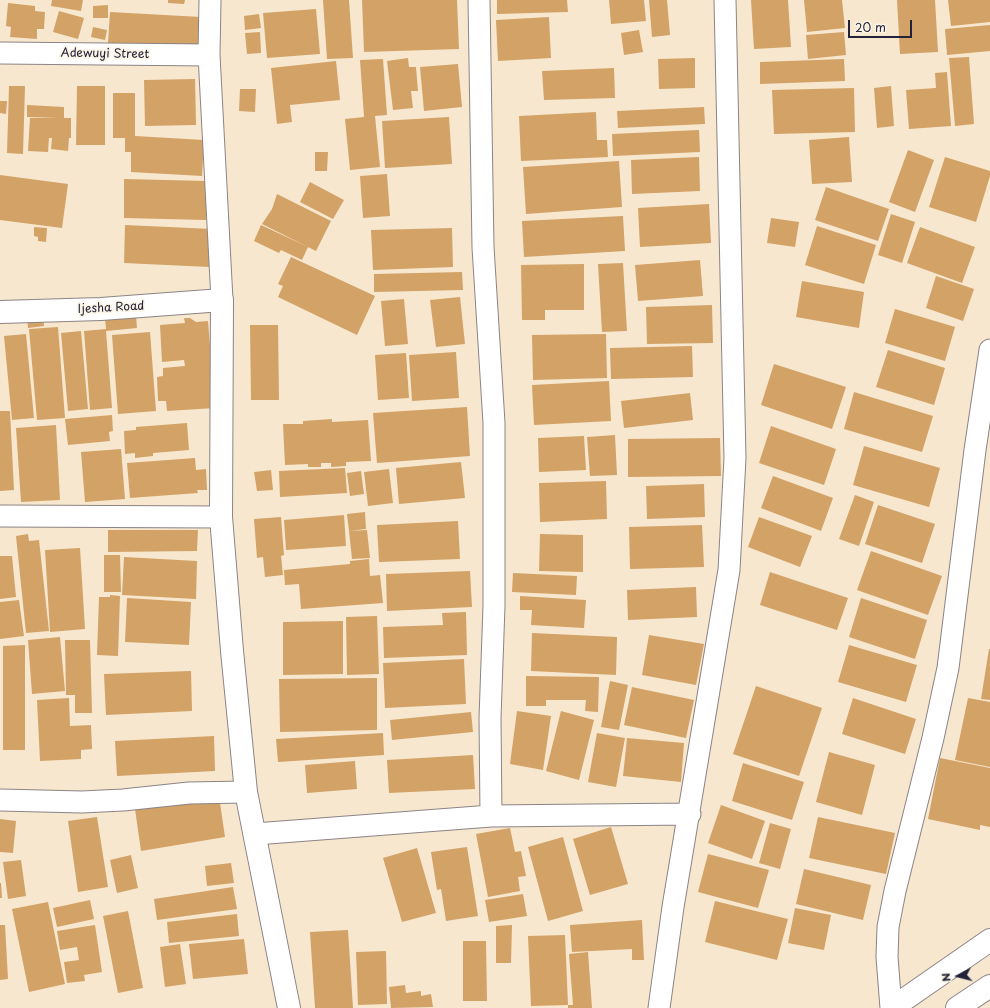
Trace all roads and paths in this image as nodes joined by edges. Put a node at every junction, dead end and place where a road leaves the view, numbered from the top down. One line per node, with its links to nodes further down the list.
1 (210, 0): 5 (street)
2 (479, 0): 14 (street)
3 (725, 0): 13 (street)
4 (0, 53): 5 (street, Adewuyi Street)
5 (209, 55): 6 (street)
6 (222, 300): 7 (main road, Ijesha Road); 10 (main road)
7 (0, 312)
8 (990, 350): 20 (street)
9 (0, 516): 10 (street)
10 (221, 517): 11 (main road)
11 (246, 792): 12 (street); 15 (main road)
12 (0, 800)
13 (690, 814): 14 (street); 19 (street)
14 (491, 816): 15 (street)
15 (255, 834): 18 (main road)
16 (990, 940): 20 (main road)
17 (990, 986): 21 (main road)
18 (289, 1008)
19 (660, 1008)
20 (892, 1008)
21 (957, 1008)

